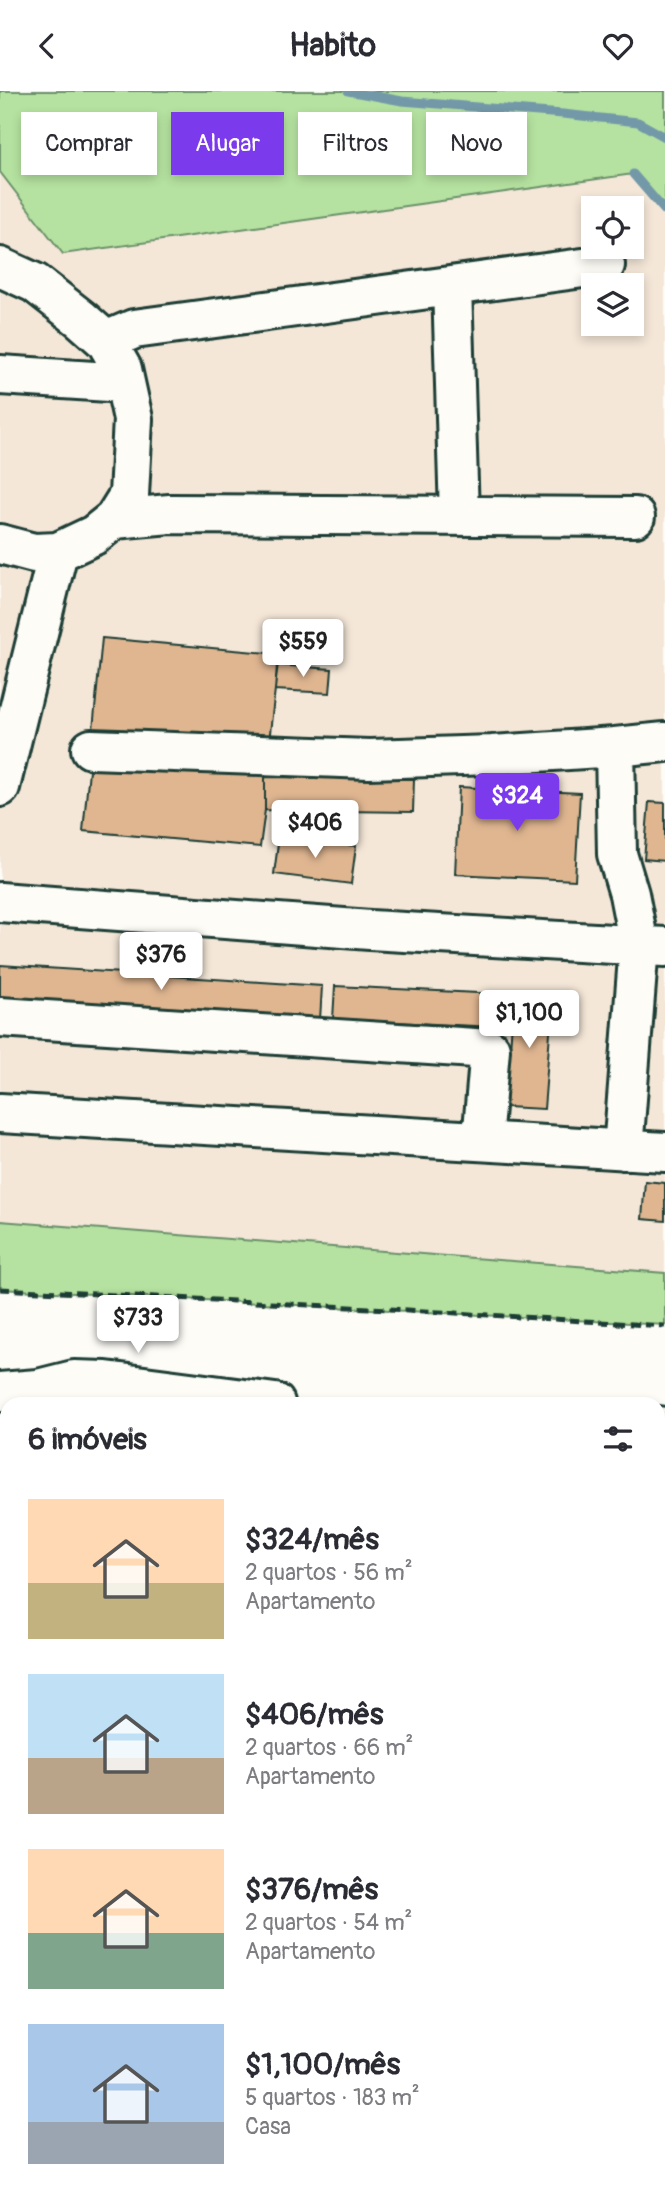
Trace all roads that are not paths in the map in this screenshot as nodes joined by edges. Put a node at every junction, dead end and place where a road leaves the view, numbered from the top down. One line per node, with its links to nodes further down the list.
1 (605, 265): 3 (street)
2 (0, 267): 4 (street)
3 (452, 286): 4 (street); 7 (street)
4 (106, 341): 6 (street)
5 (0, 375): 6 (street)
6 (125, 383): 9 (street)
7 (459, 516): 8 (street); 9 (street)
8 (635, 517)
9 (114, 519): 11 (street)
10 (0, 544): 11 (street)
11 (58, 552): 15 (street)
12 (665, 742): 13 (street)
13 (615, 747): 14 (street); 17 (street)
14 (90, 749)
15 (0, 787)
16 (0, 902): 17 (street)
17 (652, 946): 21 (street)
18 (0, 1017): 20 (street)
19 (0, 1113): 20 (street)
20 (482, 1141): 21 (street)
21 (623, 1150): 22 (street)
22 (665, 1152)
23 (0, 1392): 24 (street)
24 (229, 1397)

